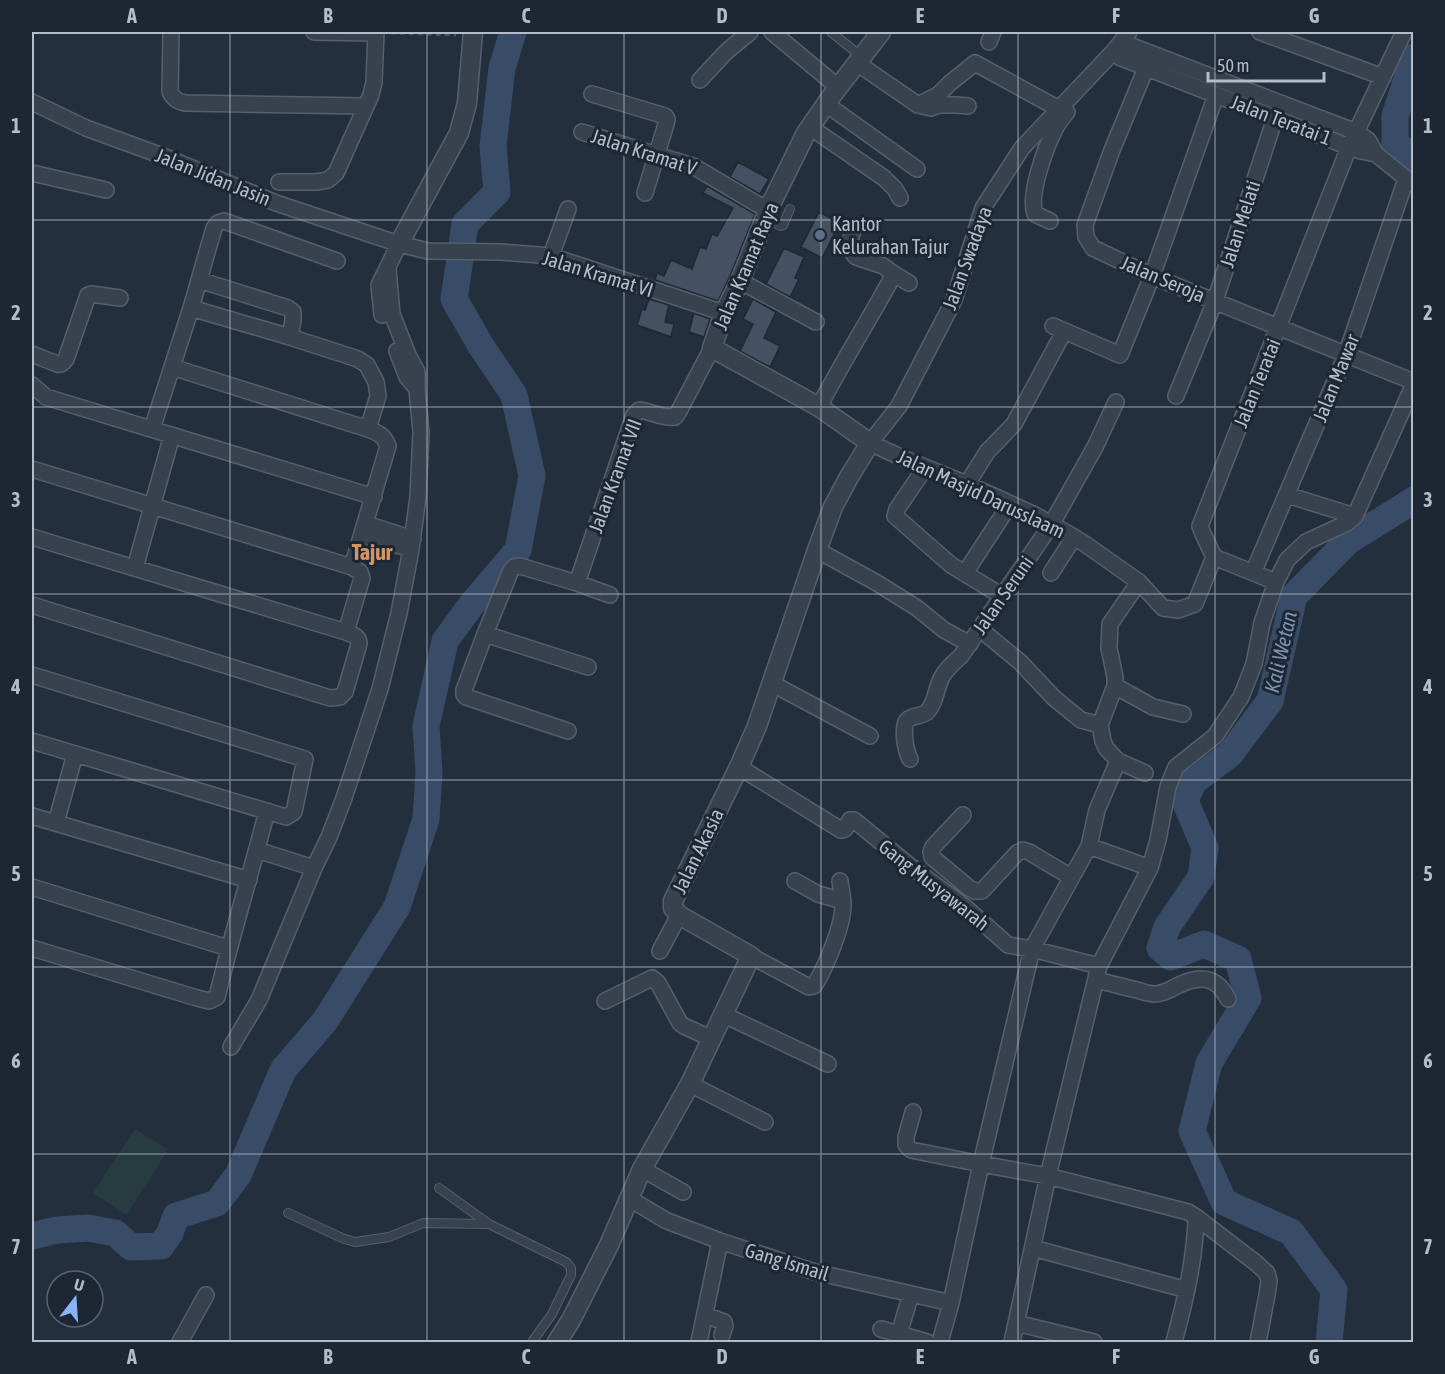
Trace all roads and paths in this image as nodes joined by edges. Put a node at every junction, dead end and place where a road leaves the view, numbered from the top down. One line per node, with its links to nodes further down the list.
1 (171, 32): 23 (street)
2 (315, 32): 3 (street)
3 (376, 32): 11 (path); 23 (street)
4 (750, 32): 16 (street)
5 (772, 32): 17 (street)
6 (831, 32): 13 (lane)
7 (881, 32): 13 (street, Jalan Kramat Raya)
8 (1140, 32): 12 (street)
9 (1260, 32): 15 (street)
10 (1404, 32): 15 (street, Jalan Teratai)
11 (473, 35): 45 (street)
12 (1126, 45): 14 (street, Jalan Teratai 1); 25 (street); 25 (street, Jalan Swadaya); 29 (street, Jalan Teratai 1)
13 (859, 60): 17 (street, Jalan Kramat Raya); 22 (street)
14 (1146, 68): 19 (street, Jalan Teratai 1); 49 (street, Jalan Seroja)
15 (1383, 77): 29 (street, Jalan Teratai)
16 (700, 80)
17 (838, 87): 21 (street, Jalan Kramat Raya)
18 (592, 94): 31 (street)
19 (1216, 95): 26 (street, Jalan Teratai 1); 49 (street)
20 (32, 102): 45 (street, Jalan Jidan Jasin)
21 (826, 104): 27 (street, Jalan Kramat Raya); 33 (street)
22 (918, 105): 24 (street); 25 (street)
23 (366, 106): 36 (street)
24 (968, 106)
25 (1055, 118): 43 (street); 72 (street, Jalan Swadaya)
26 (1275, 118): 30 (street, Jalan Teratai 1); 54 (street, Jalan Melati)
27 (810, 127): 39 (street); 42 (street, Jalan Kramat Raya)
28 (582, 132): 31 (street, Jalan Kramat V)
29 (1356, 132): 30 (street, Jalan Teratai); 32 (street, Jalan Teratai 1)
30 (1349, 147): 32 (street, Jalan Teratai 1); 58 (street, Jalan Teratai)
31 (657, 154): 38 (street); 42 (street, Jalan Kramat V)
32 (1376, 154): 35 (street, Jalan Teratai 1)
33 (917, 169)
34 (32, 173): 37 (street)
35 (1410, 181): 62 (street, Jalan Mawar)
36 (279, 182)
37 (106, 190)
38 (645, 193)
39 (900, 198)
40 (790, 208): 42 (lane)
41 (568, 209): 46 (street)
42 (767, 213): 51 (street, Jalan Kramat Raya)
43 (1050, 221)
44 (855, 226): 48 (street)
45 (399, 244): 46 (street, Jalan Kramat VI); 85 (street)
46 (551, 256): 56 (street, Jalan Kramat VI)
47 (337, 261): 50 (street)
48 (894, 274): 52 (street); 68 (street)
49 (1152, 276): 54 (street, Jalan Seroja); 75 (street)
50 (199, 280): 55 (street); 59 (street)
51 (740, 281): 56 (street, Jalan Kramat Raya); 57 (street)
52 (909, 283)
53 (120, 298): 61 (street)
54 (1215, 301): 58 (street, Jalan Seroja); 66 (street, Jalan Melati)
55 (191, 308): 59 (street); 63 (street)
56 (724, 314): 60 (street, Jalan Kramat Raya)
57 (816, 322)
58 (1279, 327): 62 (street, Jalan Seroja); 87 (street, Jalan Teratai)
59 (290, 337): 70 (street)
60 (712, 348): 68 (street, Jalan Kramat Raya); 95 (street, Jalan Kramat VII)
61 (32, 354)
62 (1347, 355): 64 (street, Jalan Seroja); 76 (street, Jalan Mawar)
63 (172, 367): 69 (street); 70 (street)
64 (1413, 383): 80 (street)
65 (32, 385): 69 (street)
66 (1176, 396)
67 (1116, 402): 81 (street, Jalan Seruni)
68 (819, 407): 72 (street, Jalan Kramat Raya)
69 (152, 429): 71 (street)
70 (368, 429): 77 (street)
71 (172, 435): 77 (street); 79 (street)
72 (870, 443): 73 (street, Jalan Masjid Darusslaam); 86 (street, Jalan Akasia)
73 (924, 468): 75 (street, Jalan Masjid Darusslaam); 90 (street)
74 (32, 469): 79 (street)
75 (967, 484): 78 (street, Jalan Masjid Darusslaam)
76 (1287, 495): 80 (street); 92 (street, Jalan Mawar)
77 (374, 497): 82 (street)
78 (1010, 504): 81 (street, Jalan Masjid Darusslaam); 90 (street)
79 (151, 506): 88 (street); 89 (street)
80 (1355, 516): 94 (street)
81 (1052, 525): 84 (street, Jalan Masjid Darusslaam); 97 (street, Jalan Seruni)
82 (364, 530): 85 (street); 88 (street)
83 (32, 537): 89 (street)
84 (1074, 537): 91 (street); 93 (street, Jalan Masjid Darusslaam)
85 (409, 545): 123 (street)
86 (817, 550): 102 (street); 105 (street, Jalan Akasia)
87 (1214, 557): 92 (street); 93 (street, Jalan Masjid Darusslaam)
88 (352, 567): 100 (street)
89 (135, 568): 100 (street)
90 (964, 573): 97 (street)
91 (1051, 573)
92 (1252, 573): 94 (street)
93 (1139, 582): 106 (street)
94 (1276, 582): 124 (street)
95 (577, 583): 96 (street); 101 (street)
96 (610, 595)
97 (1002, 596): 99 (street, Jalan Seruni)
98 (32, 605): 100 (street)
99 (980, 628): 102 (street, Jalan Seruni); 108 (street)
100 (346, 633)
101 (484, 634): 103 (street); 109 (street)
102 (969, 644): 113 (street, Jalan Seruni)
103 (588, 667)
104 (32, 675): 117 (street)
105 (771, 683): 110 (street); 115 (street, Jalan Akasia)
106 (1115, 686): 107 (street); 108 (street)
107 (1183, 714)
108 (1100, 725): 114 (street)
109 (568, 731)
110 (870, 736)
111 (32, 741): 112 (street)
112 (75, 754): 117 (street); 120 (street)
113 (910, 759)
114 (1118, 761): 116 (street); 121 (street)
115 (739, 766): 131 (street, Jalan Akasia); 134 (street, Gang Musyawarah)
116 (1145, 773)
117 (267, 811): 122 (street)
118 (963, 815): 125 (street)
119 (32, 816): 120 (street)
120 (56, 823): 126 (street)
121 (1089, 846): 124 (street); 125 (street)
122 (257, 850): 123 (street); 126 (street)
123 (314, 868): 142 (street)
124 (1150, 868): 137 (street)
125 (1071, 877): 134 (street)
126 (249, 880): 133 (street)
127 (795, 881): 130 (street)
128 (840, 881): 130 (street)
129 (32, 888): 133 (street)
130 (843, 901): 136 (street)
131 (679, 915): 135 (street); 136 (street, Jalan Akasia)
132 (32, 948): 133 (street)
133 (228, 948)
134 (1032, 949): 137 (street); 147 (street)
135 (660, 951)
136 (751, 956): 140 (street)
137 (1098, 973): 138 (street); 149 (street)
138 (1228, 999)
139 (605, 1001): 141 (street)
140 (722, 1014): 141 (street); 143 (street)
141 (712, 1039): 144 (street)
142 (231, 1047)
143 (828, 1064)
144 (690, 1084): 146 (street); 148 (street)
145 (913, 1112): 147 (street)
146 (765, 1122)
147 (981, 1164): 149 (street); 161 (street)
148 (642, 1169): 151 (street); 152 (street)
149 (1048, 1176): 154 (street); 157 (street)
150 (439, 1188): 155 (lane)
151 (683, 1192)
152 (630, 1199): 156 (street, Gang Ismail); 169 (street)
153 (288, 1213): 155 (lane)
154 (1196, 1217): 158 (street); 176 (street)
155 (489, 1224): 168 (lane)
156 (720, 1241): 159 (street, Gang Ismail); 162 (street)
157 (1033, 1248): 158 (street); 163 (street)
158 (1187, 1290): 175 (street)
159 (911, 1294): 161 (street, Gang Ismail); 165 (street)
160 (206, 1295): 167 (street)
161 (951, 1303): 172 (street)
162 (705, 1315): 166 (street); 170 (street)
163 (1016, 1323): 173 (street); 174 (street)
164 (881, 1329): 165 (street)
165 (899, 1334): 171 (street)
166 (722, 1335)
167 (180, 1342)
168 (532, 1342)
169 (557, 1342)
170 (699, 1342)
171 (927, 1342)
172 (939, 1342)
173 (1012, 1342)
174 (1094, 1342)
175 (1174, 1342)
176 (1258, 1342)

